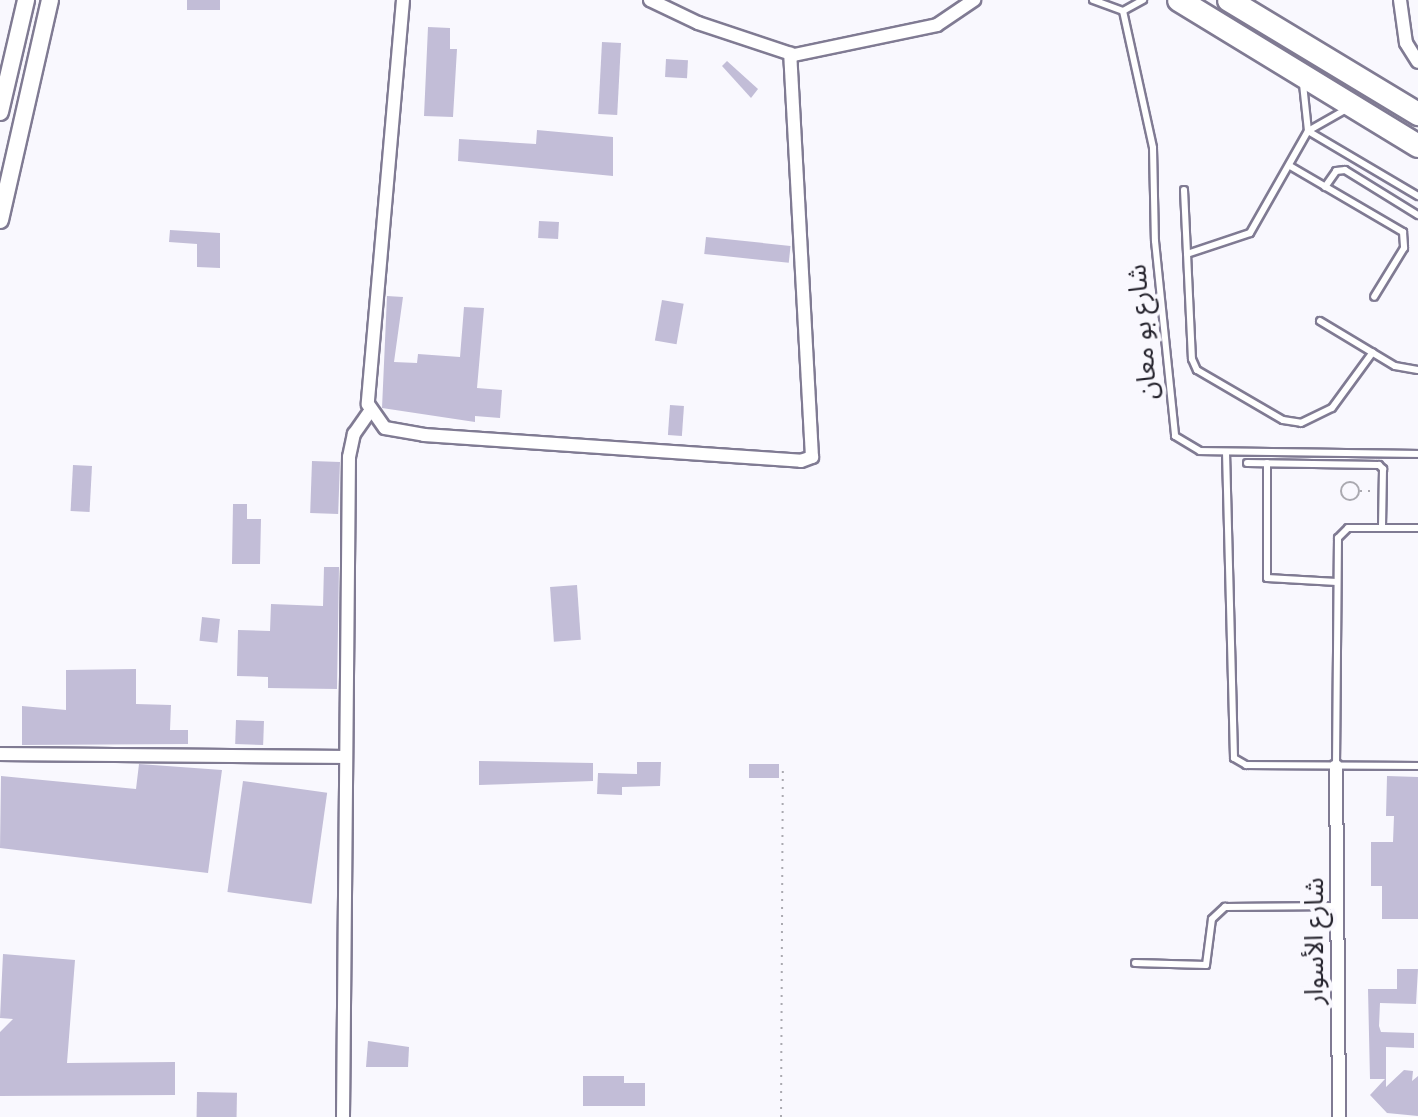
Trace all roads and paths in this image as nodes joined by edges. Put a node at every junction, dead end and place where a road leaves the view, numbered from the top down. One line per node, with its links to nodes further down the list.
1 (26, 0): 16 (main road)
2 (50, 0): 25 (main road)
3 (403, 0): 31 (street)
4 (650, 0): 12 (street)
5 (974, 0): 12 (street)
6 (1093, 0): 11 (lane)
7 (1143, 0): 11 (lane)
8 (1179, 0): 14 (highway)
9 (1400, 0): 13 (street)
10 (1235, 2): 17 (highway)
11 (1123, 11): 32 (lane, شارع بو معان)
12 (790, 54): 31 (street)
13 (1418, 62)
14 (1301, 76): 15 (highway); 18 (lane)
15 (1352, 107): 18 (lane); 19 (highway)
16 (0, 112)
17 (1418, 114)
18 (1308, 131): 20 (lane); 23 (lane)
19 (1418, 146)
20 (1290, 166): 21 (lane); 26 (lane)
21 (1325, 187): 24 (lane); 27 (lane)
22 (1184, 190): 26 (lane)
23 (1418, 196)
24 (1418, 215)
25 (0, 220)
26 (1187, 254): 29 (lane)
27 (1374, 297)
28 (1320, 321): 29 (lane)
29 (1373, 352): 30 (lane)
30 (1418, 370)
31 (370, 411): 42 (street)
32 (1226, 452): 33 (lane, شارع بو معان); 43 (lane)
33 (1418, 454)
34 (1247, 463): 35 (lane)
35 (1267, 463): 37 (lane); 40 (lane)
36 (1359, 491): 36 (path); 37 (path)
37 (1383, 491): 38 (lane)
38 (1382, 528): 39 (lane); 40 (lane)
39 (1418, 528)
40 (1337, 582): 43 (lane)
41 (0, 754): 42 (street)
42 (343, 757): 48 (street)
43 (1336, 766): 44 (lane); 46 (street, شارع الأسوار)
44 (1418, 766)
45 (783, 767): 49 (path)
46 (1337, 906): 47 (lane); 50 (street, شارع الأسوار)
47 (1135, 963)
48 (343, 1117)
49 (781, 1117)
50 (1339, 1117)

